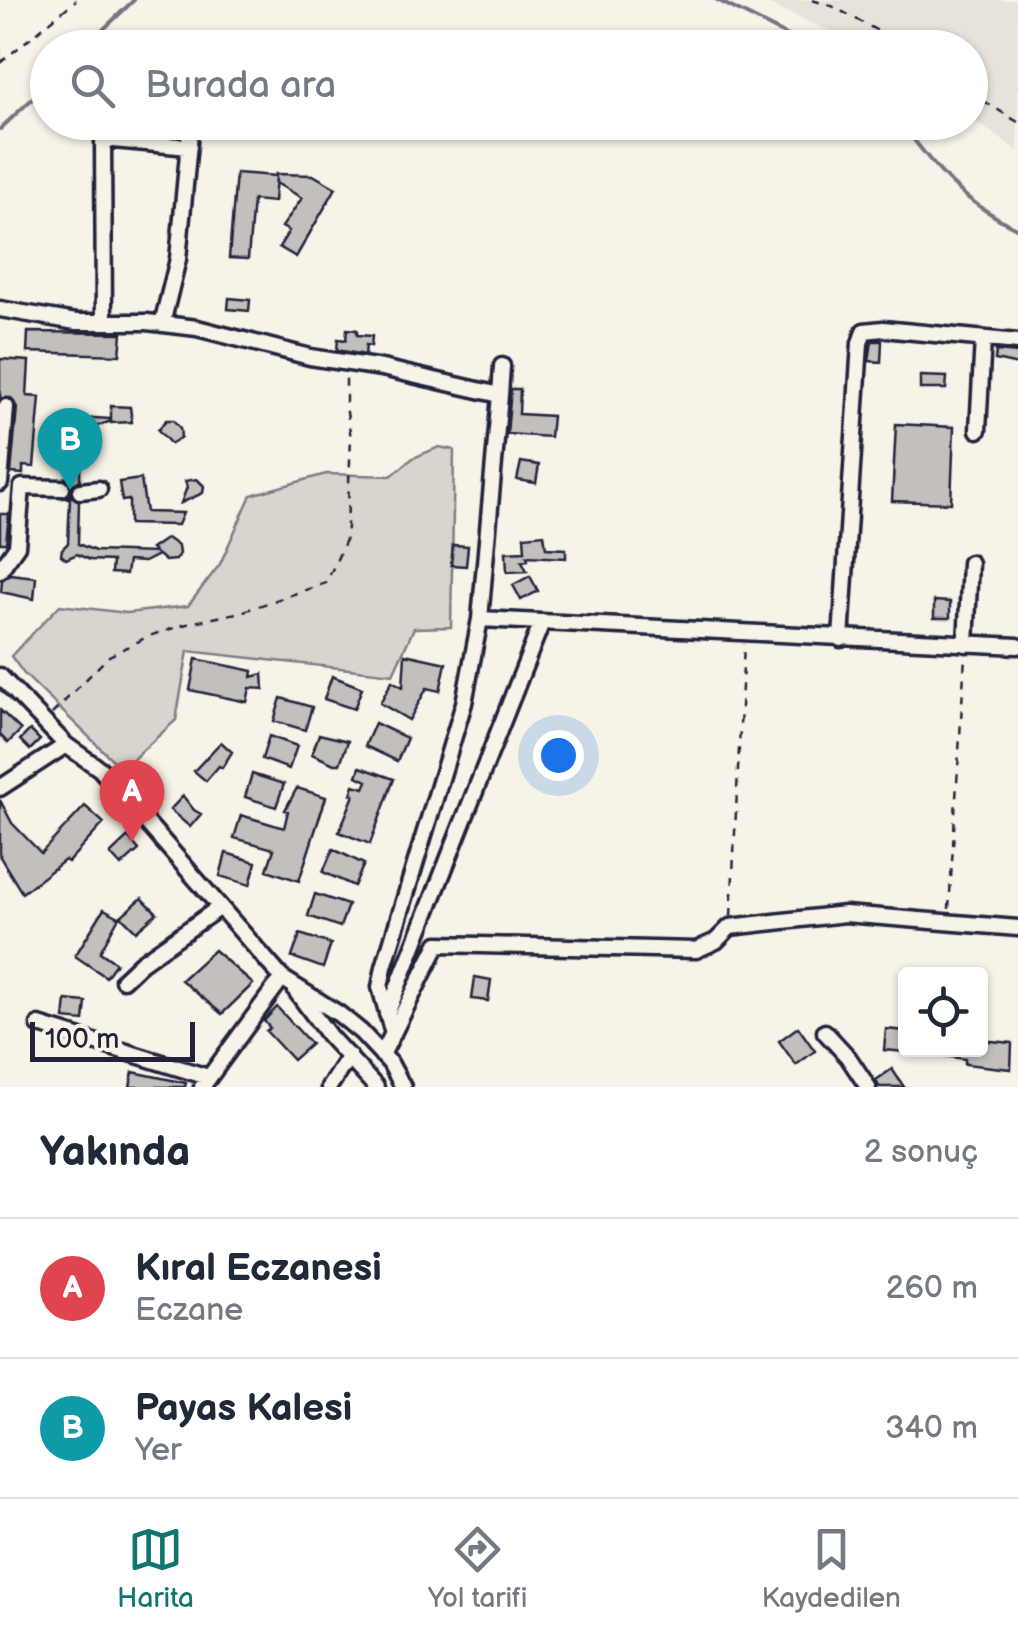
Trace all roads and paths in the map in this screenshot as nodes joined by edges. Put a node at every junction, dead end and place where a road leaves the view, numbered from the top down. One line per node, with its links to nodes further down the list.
1 (76, 0): 3 (path)
2 (812, 0): 4 (path)
3 (40, 30)
4 (876, 30)
5 (30, 38): 7 (path)
6 (0, 47): 7 (path)
7 (0, 63)
8 (988, 104): 9 (path)
9 (1018, 122)
10 (104, 140): 15 (street)
11 (115, 140): 13 (street)
12 (190, 140): 13 (street)
13 (189, 147): 16 (street)
14 (0, 309): 15 (street)
15 (104, 322): 16 (street)
16 (162, 324): 19 (street)
17 (982, 339): 18 (street); 23 (street); 34 (street)
18 (1018, 342)
19 (346, 362): 21 (street); 38 (path)
20 (502, 366): 21 (street)
21 (500, 395): 31 (street)
22 (6, 407): 24 (street)
23 (978, 430)
24 (0, 484): 25 (street)
25 (22, 487): 26 (street); 30 (street)
26 (62, 488)
27 (99, 490): 28 (street)
28 (80, 492)
29 (970, 563): 35 (street)
30 (0, 570)
31 (480, 618): 32 (street); 47 (street)
32 (542, 622): 33 (street); 47 (street)
33 (745, 634): 34 (street); 43 (path)
34 (841, 639): 35 (street)
35 (966, 644): 36 (street); 42 (path)
36 (1018, 646)
37 (0, 676): 38 (street)
38 (45, 723): 39 (street)
39 (66, 744): 40 (street); 41 (street)
40 (0, 788)
41 (220, 906): 45 (street); 46 (street)
42 (948, 920): 43 (street); 44 (street)
43 (730, 928): 50 (street)
44 (1018, 928)
45 (123, 980)
46 (288, 982): 51 (street); 52 (street); 53 (street)
47 (388, 1014): 50 (street)
48 (39, 1025): 53 (street)
49 (825, 1032): 57 (street)
50 (393, 1034): 51 (street)
51 (382, 1055): 56 (street)
52 (349, 1056): 54 (street); 55 (street)
53 (205, 1082)
54 (329, 1087)
55 (376, 1087)
56 (402, 1087)
57 (868, 1087)

